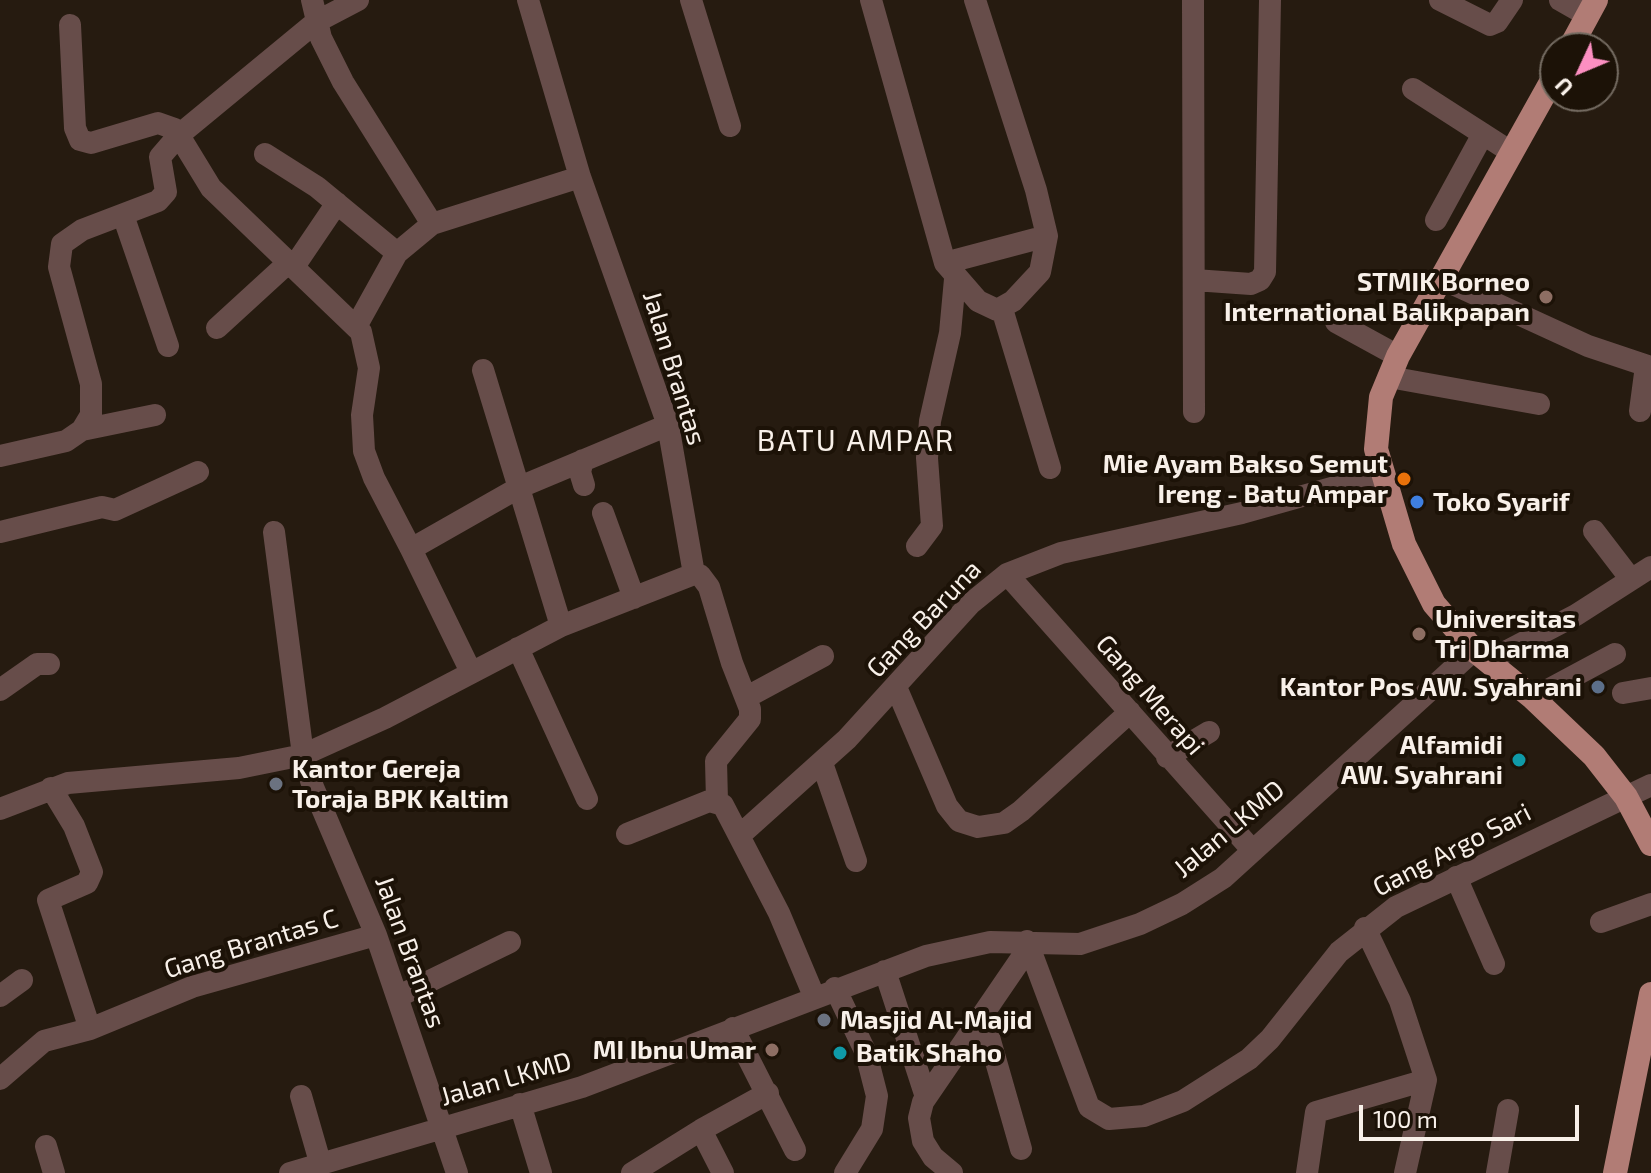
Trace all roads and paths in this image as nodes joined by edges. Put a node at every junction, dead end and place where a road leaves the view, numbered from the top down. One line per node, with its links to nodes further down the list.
1 (358, 0): 12 (street)
2 (528, 0): 22 (street, Jalan Brantas)
3 (691, 0): 17 (street)
4 (871, 0): 30 (street)
5 (975, 0): 27 (street)
6 (1193, 0): 32 (street)
7 (1270, 0): 32 (street)
8 (1440, 0): 9 (street)
9 (1512, 0)
10 (1560, 0): 11 (street)
11 (1592, 8): 14 (main road)
12 (314, 11): 19 (street); 26 (street)
13 (70, 25): 19 (street)
14 (1579, 32)
15 (1413, 89): 18 (street)
16 (1539, 103): 20 (main road)
17 (730, 126)
18 (1483, 134): 20 (street); 25 (street)
19 (179, 135): 24 (street); 29 (street)
20 (1511, 152): 31 (main road)
21 (265, 154): 23 (street)
22 (580, 177): 26 (street); 45 (street, Jalan Brantas)
23 (337, 203): 28 (street); 29 (street)
24 (123, 215): 37 (street); 46 (street)
25 (1436, 220)
26 (432, 224): 28 (street)
27 (1047, 236): 30 (street); 33 (street)
28 (397, 253): 35 (street)
29 (291, 266): 35 (street); 36 (street)
30 (950, 271): 33 (street); 58 (street)
31 (1442, 279): 38 (main road); 39 (street)
32 (1194, 280): 43 (street)
33 (1002, 309): 49 (street)
34 (1336, 322): 38 (street)
35 (357, 325): 59 (street)
36 (217, 328)
37 (168, 346)
38 (1394, 366): 41 (street); 51 (main road)
39 (1648, 366): 42 (street)
40 (483, 370): 53 (street)
41 (1539, 404)
42 (1640, 411)
43 (1194, 412)
44 (155, 415): 46 (street)
45 (668, 425): 48 (street); 61 (street, Jalan Brantas)
46 (82, 430): 47 (street)
47 (0, 456)
48 (583, 460): 52 (street); 53 (street)
49 (1050, 468)
50 (198, 472): 56 (street)
51 (1381, 474): 62 (street, Gang Baruna); 69 (main road)
52 (584, 485)
53 (520, 487): 59 (street); 65 (street)
54 (603, 513): 64 (street)
55 (1594, 531): 63 (street)
56 (0, 532)
57 (274, 532): 80 (street, Jalan Brantas)
58 (917, 546)
59 (411, 549): 71 (street)
60 (1651, 567): 63 (street, Jalan LKMD)
61 (694, 574): 64 (street); 76 (street)
62 (1007, 574): 72 (street, Gang Baruna); 78 (street, Gang Merapi)
63 (1630, 578): 69 (street, Jalan LKMD)
64 (634, 598): 65 (street)
65 (561, 626): 66 (street)
66 (518, 648): 71 (street); 86 (street)
67 (1615, 654): 77 (street)
68 (823, 656): 76 (street)
69 (1481, 656): 77 (main road); 92 (street, Jalan LKMD)
70 (49, 664): 74 (street)
71 (471, 672): 80 (street)
72 (896, 687): 78 (street); 82 (street, Gang Baruna)
73 (1651, 688): 75 (street)
74 (0, 690)
75 (1623, 693)
76 (747, 697): 87 (street)
77 (1533, 698): 85 (main road)
78 (1130, 712): 81 (street, Gang Merapi)
79 (1209, 732): 81 (street)
80 (303, 755): 84 (street); 98 (street, Jalan Brantas)
81 (1167, 757): 92 (street, Gang Merapi)
82 (822, 763): 90 (street, Gang Baruna); 93 (street)
83 (1651, 785): 85 (street, Gang Argo Sari)
84 (51, 788): 88 (street); 110 (street)
85 (1626, 797): 91 (main road); 94 (street, Gang Argo Sari)
86 (587, 799)
87 (717, 801): 89 (street); 90 (street)
88 (0, 809)
89 (627, 834)
90 (739, 836): 104 (street)
91 (1651, 844)
92 (1253, 851): 100 (street, Jalan LKMD)
93 (856, 861)
94 (1456, 877): 97 (street, Gang Argo Sari); 101 (street)
95 (1651, 904): 96 (street)
96 (1601, 922)
97 (1365, 928): 100 (street, Gang Argo Sari); 112 (street)
98 (376, 935): 106 (street, Jalan Brantas); 110 (street, Gang Brantas C)
99 (510, 942): 106 (street)
100 (1028, 944): 102 (street, Jalan LKMD); 108 (street)
101 (1494, 964)
102 (885, 971): 104 (street, Jalan LKMD); 115 (street)
103 (22, 980): 105 (street)
104 (825, 992): 109 (street, Jalan LKMD); 130 (street)
105 (0, 996)
106 (399, 996): 118 (street, Jalan Brantas)
107 (1650, 1009): 135 (main road)
108 (983, 1016): 115 (street); 121 (street)
109 (733, 1028): 113 (street); 116 (street, Jalan LKMD)
110 (90, 1029): 111 (street, Gang Brantas C)
111 (0, 1079)
112 (1426, 1080): 132 (street); 133 (street)
113 (768, 1093): 119 (street); 122 (street)
114 (301, 1096): 123 (street)
115 (926, 1097): 131 (street)
116 (520, 1104): 118 (street, Jalan LKMD); 127 (street)
117 (1508, 1110): 134 (street)
118 (441, 1127): 123 (street, Jalan LKMD); 126 (street, Jalan Brantas)
119 (701, 1130): 128 (street); 129 (street)
120 (46, 1146): 124 (street)
121 (1021, 1149)
122 (795, 1150)
123 (320, 1162): 125 (street, Jalan LKMD)
124 (54, 1173)
125 (290, 1173)
126 (457, 1173)
127 (541, 1173)
128 (632, 1173)
129 (723, 1173)
130 (845, 1173)
131 (952, 1173)
132 (1307, 1173)
133 (1405, 1173)
134 (1497, 1173)
135 (1615, 1173)

